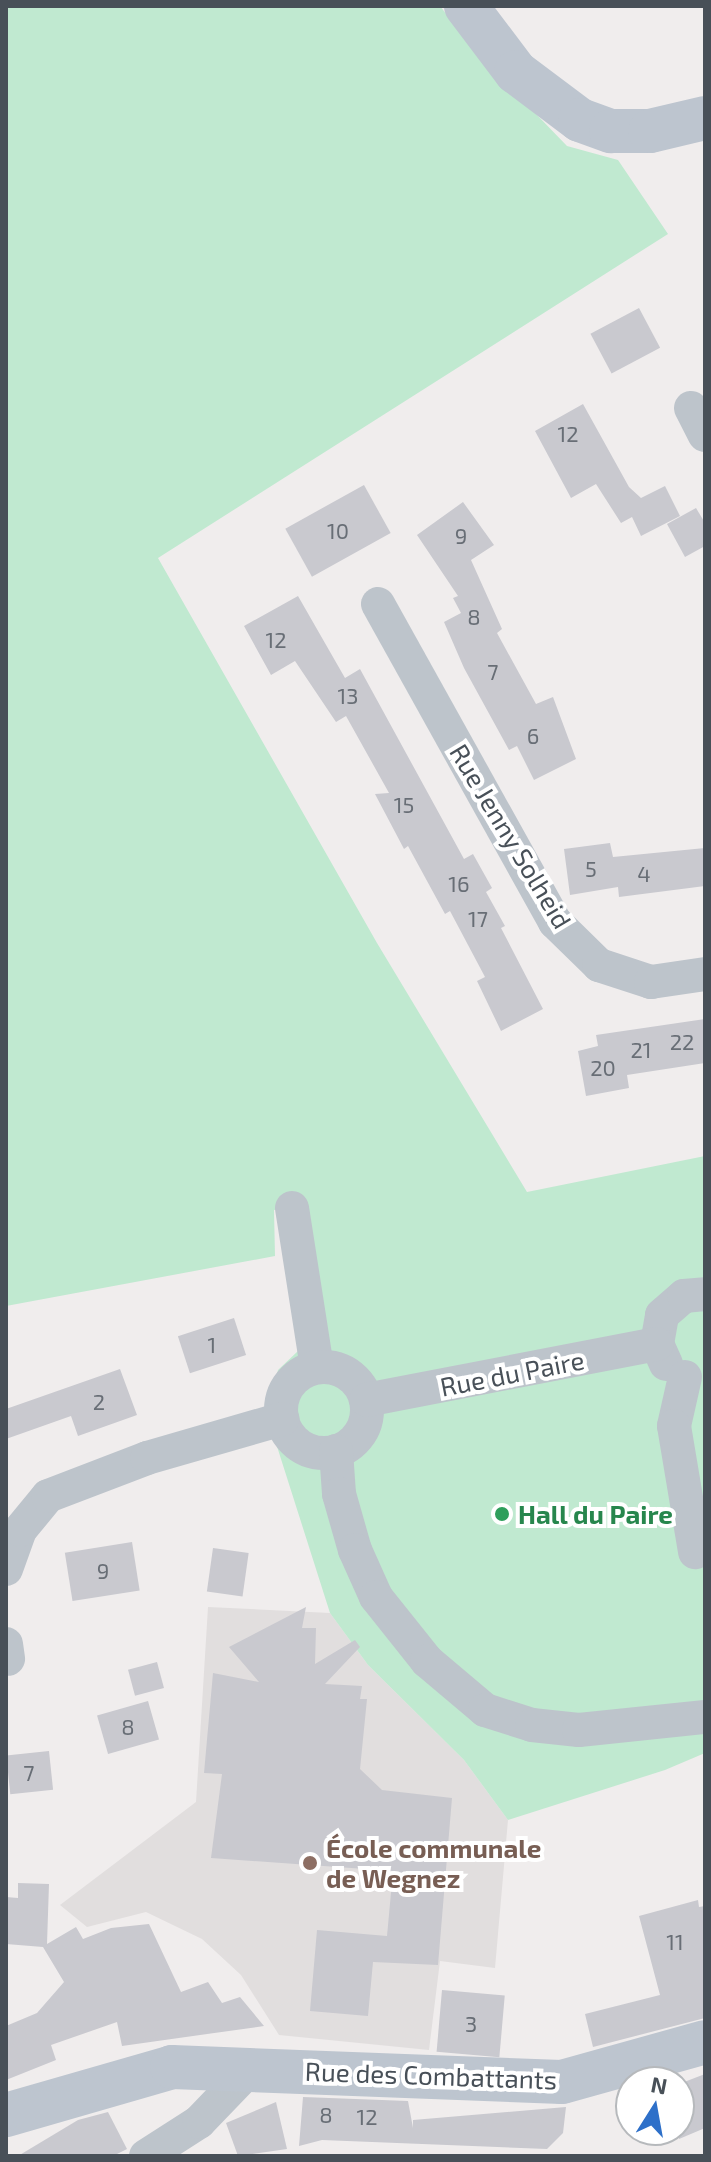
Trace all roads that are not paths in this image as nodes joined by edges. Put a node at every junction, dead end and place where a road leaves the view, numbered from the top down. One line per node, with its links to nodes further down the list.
1 (466, 6): 2 (street)
2 (705, 118)
3 (378, 604): 4 (street, Rue Jenny Solheid)
4 (705, 974)
5 (292, 1208): 8 (street)
6 (705, 1294): 7 (street)
7 (657, 1344): 9 (street); 10 (street, Rue du Paire)
8 (317, 1367): 10 (street); 11 (street)
9 (695, 1378): 13 (street)
10 (366, 1400): 12 (street)
11 (282, 1419): 12 (street); 14 (street)
12 (336, 1451): 15 (street)
13 (695, 1552)
14 (6, 1569)
15 (705, 1717)
16 (705, 2042): 17 (street, Rue des Combattants)
17 (249, 2070): 18 (street, Rue des Combattants); 19 (street)
18 (6, 2115)
19 (146, 2156)

